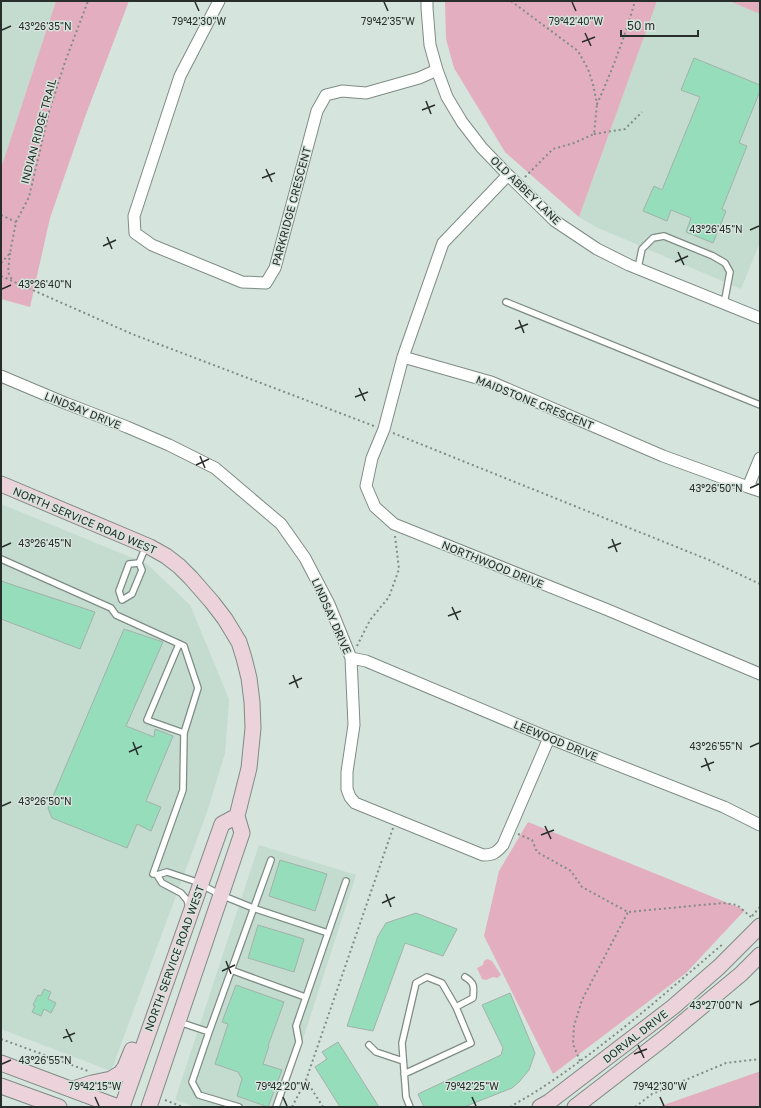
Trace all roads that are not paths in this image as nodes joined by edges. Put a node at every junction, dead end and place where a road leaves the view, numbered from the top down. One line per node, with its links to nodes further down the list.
1 (219, 1): 3 (street, PARKRIDGE CRESCENT)
2 (427, 1): 3 (street, OLD ABBEY LANE)
3 (437, 70): 4 (street, OLD ABBEY LANE)
4 (508, 175): 5 (street, OLD ABBEY LANE); 9 (street)
5 (638, 268): 7 (street, OLD ABBEY LANE); 7 (lane)
6 (506, 302): 11 (lane)
7 (724, 304): 8 (street, OLD ABBEY LANE)
8 (760, 318)
9 (403, 357): 14 (street, MAIDSTONE CRESCENT); 21 (street, NORTHWOOD DRIVE)
10 (1, 376): 20 (street, LINDSAY DRIVE)
11 (760, 405)
12 (760, 458): 14 (street)
13 (1, 484): 16 (street, NORTH SERVICE ROAD WEST)
14 (748, 487): 15 (street, MAIDSTONE CRESCENT)
15 (760, 491)
16 (146, 546): 18 (lane); 24 (street, NORTH SERVICE ROAD WEST)
17 (1, 559): 19 (lane)
18 (139, 563): 18 (lane)
19 (179, 644): 22 (lane); 22 (lane)
20 (351, 658): 23 (street, LEEWOOD DRIVE); 23 (street, LINDSAY DRIVE)
21 (760, 674)
22 (184, 733): 27 (lane)
23 (549, 738): 25 (street, LEEWOOD DRIVE)
24 (237, 816): 29 (street, NORTH SERVICE ROAD WEST); 30 (street, NORTH SERVICE ROAD WEST)
25 (760, 825)
26 (271, 860): 31 (lane)
27 (153, 874)
28 (346, 880): 34 (lane)
29 (201, 884): 30 (lane); 32 (street, NORTH SERVICE ROAD WEST); 32 (lane)
30 (221, 895): 31 (lane); 40 (street, NORTH SERVICE ROAD WEST)
31 (253, 908): 34 (lane); 36 (lane)
32 (191, 911): 41 (street, NORTH SERVICE ROAD WEST)
33 (752, 921): 58 (street, DORVAL DRIVE)
34 (328, 933): 38 (lane)
35 (760, 955): 59 (street, DORVAL DRIVE)
36 (231, 970): 38 (lane); 42 (lane)
37 (465, 977): 39 (lane)
38 (305, 997): 56 (lane)
39 (456, 1007): 44 (lane); 46 (lane)
40 (178, 1021): 42 (lane); 54 (street, NORTH SERVICE ROAD WEST)
41 (148, 1032): 48 (street); 53 (street, NORTH SERVICE ROAD WEST)
42 (209, 1032): 55 (lane)
43 (369, 1045): 44 (lane)
44 (403, 1061): 46 (lane)
45 (1, 1062): 48 (street)
46 (404, 1074): 57 (lane)
47 (1, 1086): 49 (street)
48 (73, 1089): 52 (street)
49 (25, 1095): 50 (street); 51 (street)
50 (43, 1107)
51 (59, 1107)
52 (118, 1107)
53 (122, 1107)
54 (149, 1107)
55 (239, 1107)
56 (276, 1107)
57 (410, 1107)
58 (540, 1107)
59 (575, 1107)

